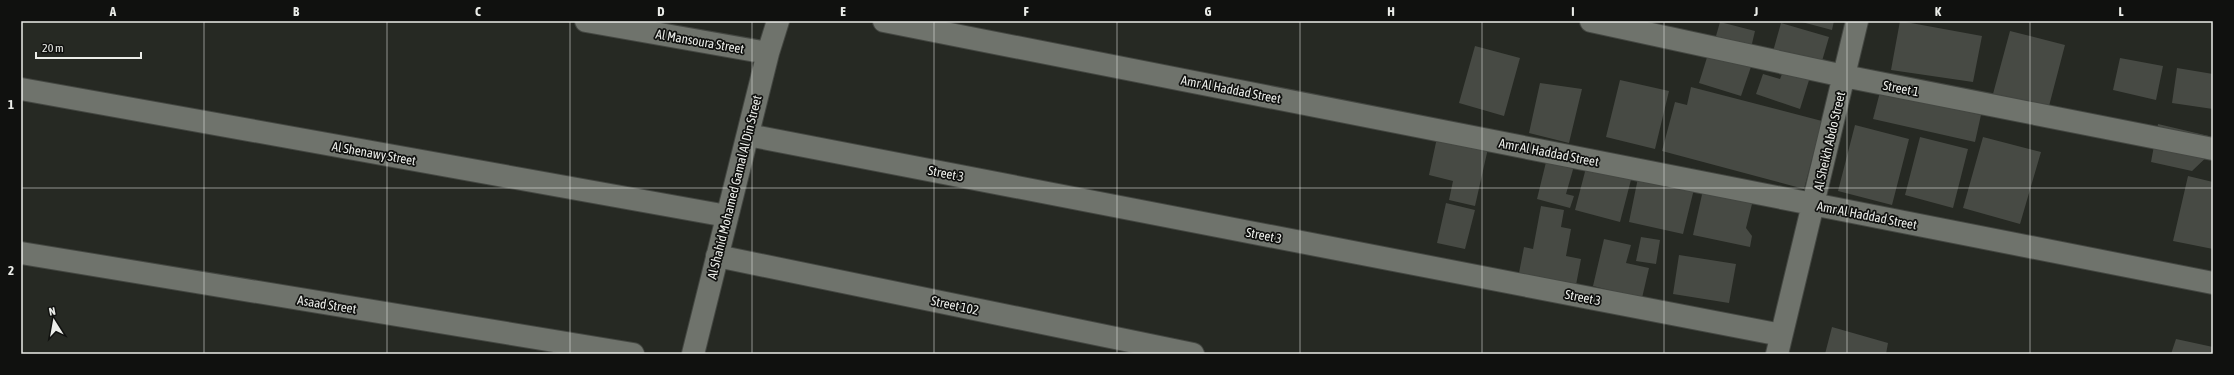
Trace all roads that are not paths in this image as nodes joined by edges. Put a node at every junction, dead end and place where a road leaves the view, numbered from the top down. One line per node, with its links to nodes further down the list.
1 (586, 21): 6 (street, Al Mansoura Street)
2 (778, 21): 6 (street, Al Shahid Mohamed Gamal Al Din Street)
3 (884, 21): 11 (street, Amr Al Haddad Street)
4 (1590, 21): 7 (street, Street 1)
5 (1857, 21): 7 (street, Al Sheikh Abdo Street)
6 (768, 52): 9 (street, Al Shahid Mohamed Gamal Al Din Street)
7 (1844, 76): 10 (street, Street 1); 11 (street, Al Sheikh Abdo Street)
8 (21, 89): 12 (street, Al Shenawy Street)
9 (748, 134): 12 (street, Al Shahid Mohamed Gamal Al Din Street); 16 (street, Street 3)
10 (2213, 149)
11 (1814, 205): 15 (street, Amr Al Haddad Street); 16 (street, Al Sheikh Abdo Street)
12 (727, 216): 14 (street, Al Shahid Mohamed Gamal Al Din Street)
13 (21, 253): 17 (street, Asaad Street)
14 (717, 256): 18 (street, Al Shahid Mohamed Gamal Al Din Street); 19 (street, Street 102)
15 (2213, 283)
16 (1779, 345)
17 (633, 354)
18 (693, 354)
19 (1193, 354)

